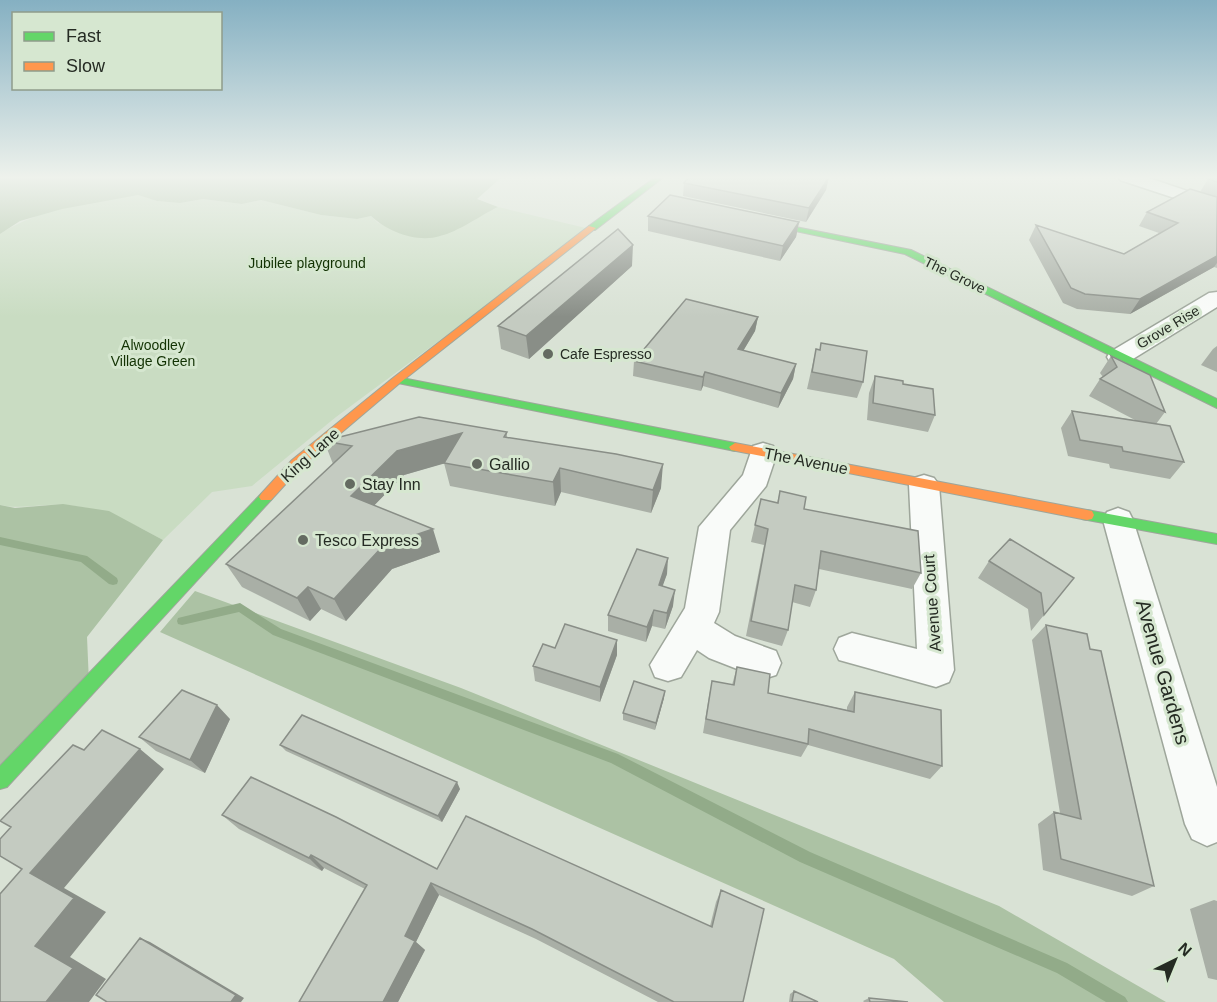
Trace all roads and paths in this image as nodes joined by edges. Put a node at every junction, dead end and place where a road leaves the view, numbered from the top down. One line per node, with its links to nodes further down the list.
1 (600, 223): 5 (street, King Lane)
2 (767, 223): 4 (street, The Grove)
3 (1217, 298): 4 (street, Grove Rise)
4 (1119, 357): 6 (street, The Grove)
5 (397, 380): 7 (street, The Avenue); 15 (street, King Lane)
6 (1217, 404)
7 (763, 453): 8 (street, The Avenue); 11 (street)
8 (924, 485): 9 (street, The Avenue); 12 (street, Avenue Court)
9 (1118, 520): 10 (street, The Avenue); 16 (street, Avenue Gardens)
10 (1217, 539)
11 (692, 627): 13 (street); 14 (street)
12 (852, 650)
13 (764, 663)
14 (668, 665)
15 (0, 780)
16 (1208, 824)

